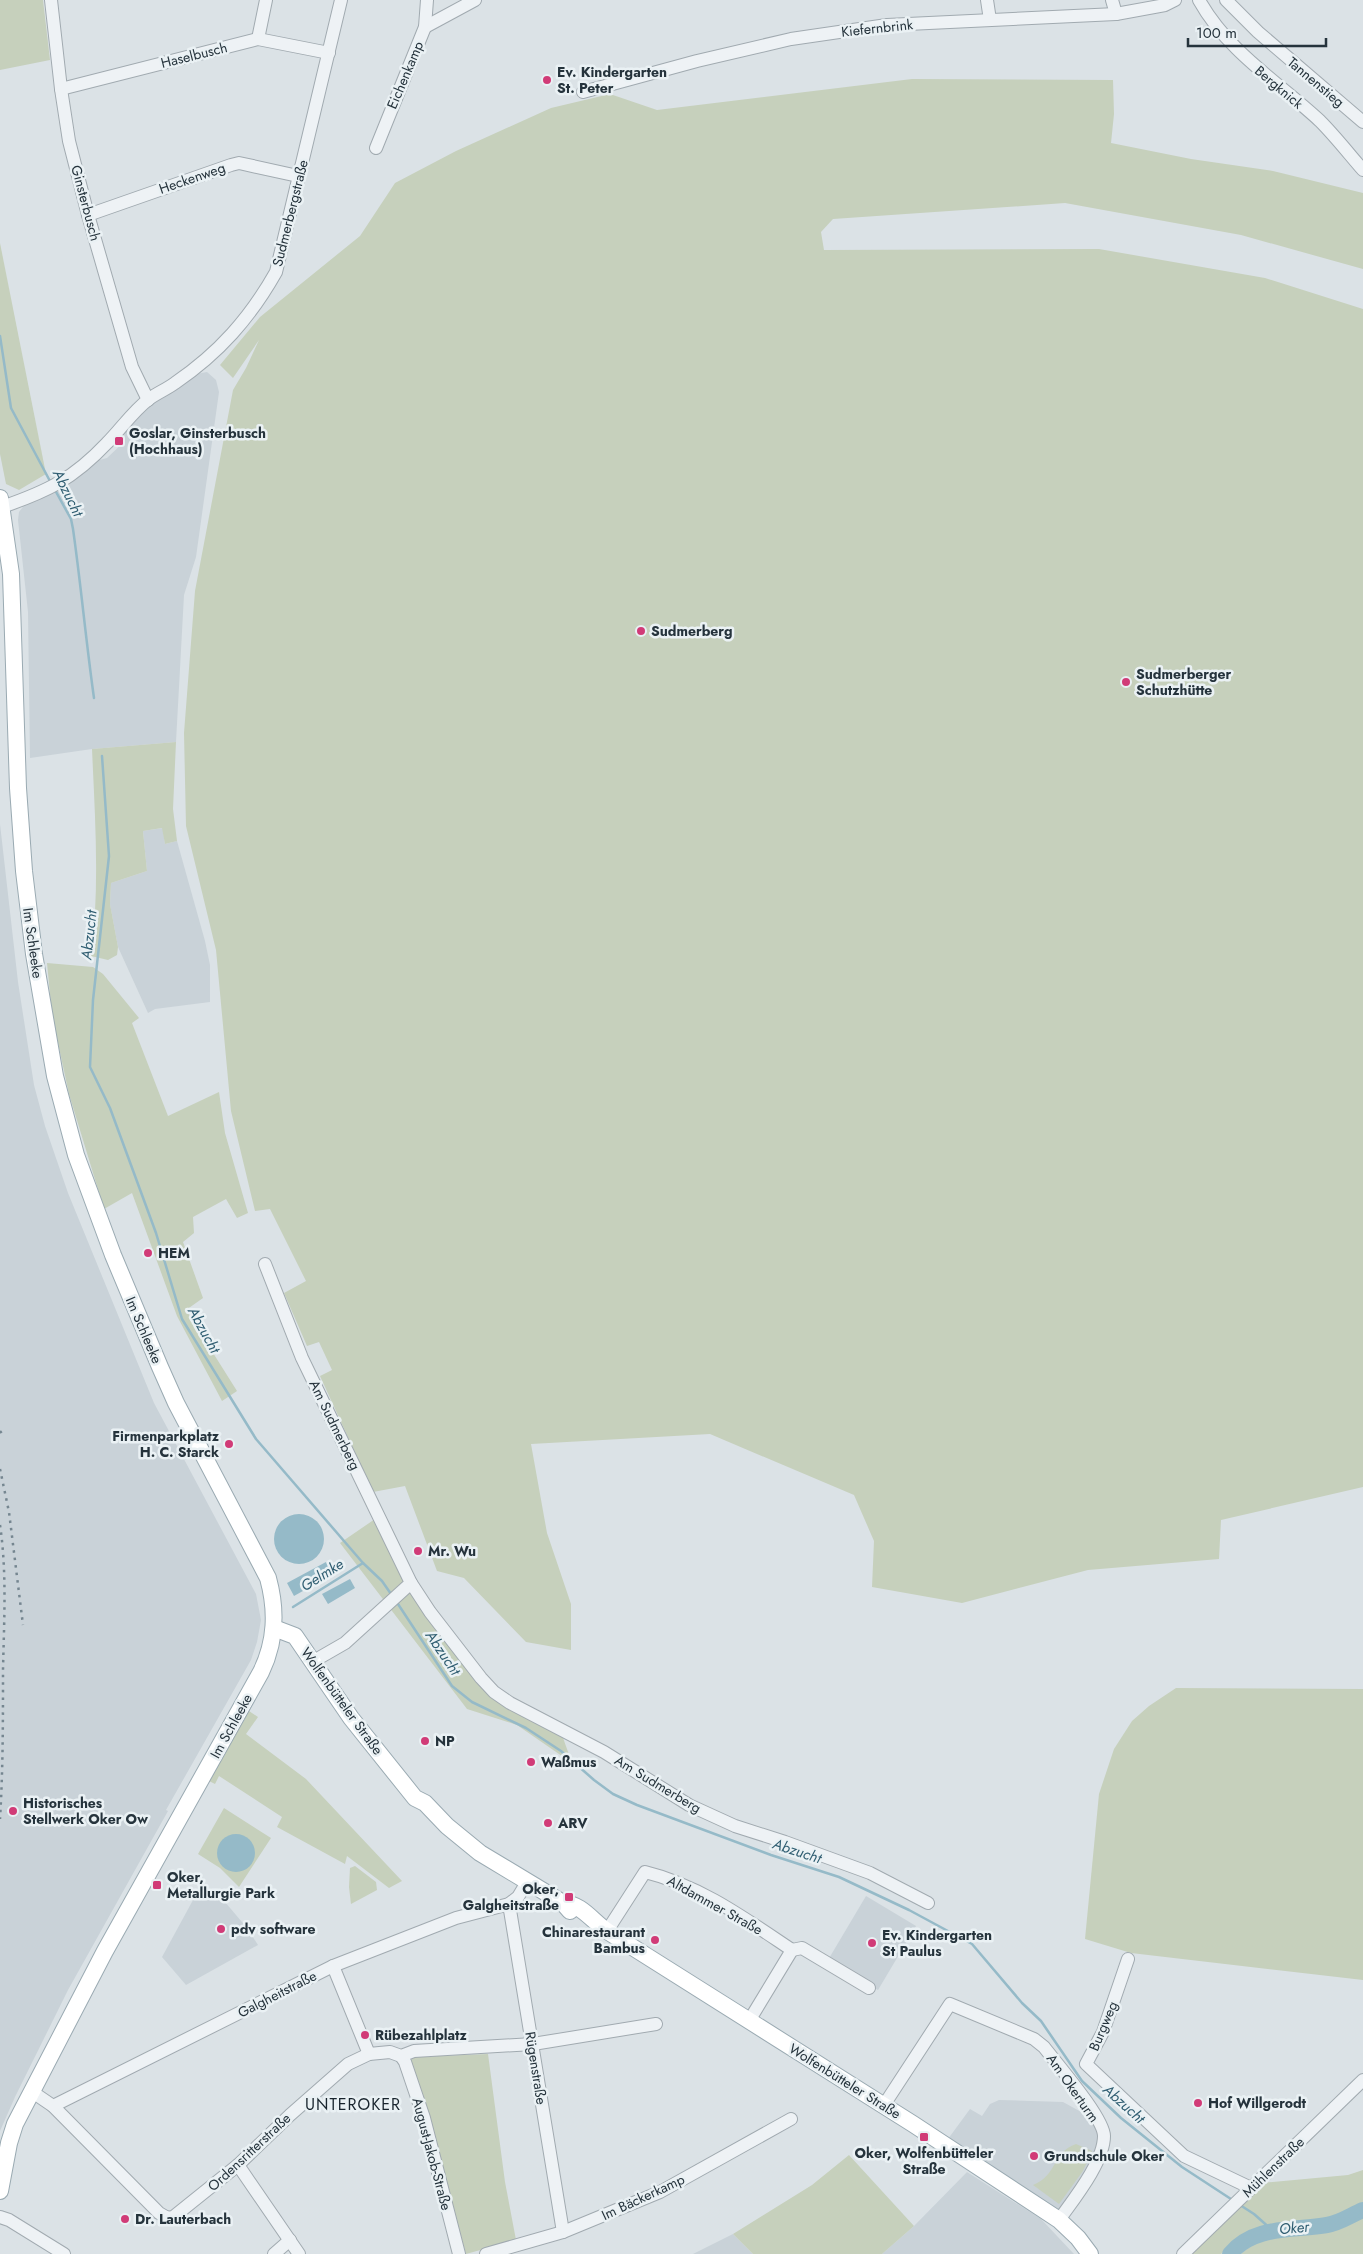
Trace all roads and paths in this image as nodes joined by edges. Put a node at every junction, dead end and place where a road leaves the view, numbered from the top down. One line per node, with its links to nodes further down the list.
1 (51, 0): 16 (street, Ginsterbusch)
2 (266, 0): 14 (street)
3 (341, 0): 15 (street, Sudmerbergstraße)
4 (426, 0): 13 (street, Eichenkamp)
5 (475, 0): 13 (street)
6 (987, 0): 12 (street)
7 (1112, 0): 11 (street)
8 (1175, 0): 11 (street, Kiefernbrink)
9 (1200, 0): 20 (street, Bergknick)
10 (1226, 0): 18 (street, Tannenstieg)
11 (1116, 14): 12 (street, Kiefernbrink)
12 (990, 20): 17 (street, Kiefernbrink)
13 (425, 27): 19 (street, Eichenkamp)
14 (258, 38): 15 (street, Haselbusch); 16 (street, Haselbusch)
15 (329, 53): 21 (street, Sudmerbergstraße)
16 (61, 89): 22 (street, Ginsterbusch)
17 (583, 92)
18 (1363, 122)
19 (376, 148)
20 (1363, 170)
21 (298, 176): 22 (street, Heckenweg); 23 (street, Sudmerbergstraße)
22 (88, 215): 23 (street, Ginsterbusch)
23 (148, 400): 24 (street, Sudmerbergstraße)
24 (1, 503): 27 (main road, Im Schleeke)
25 (265, 1264): 26 (street, Am Sudmerberg)
26 (408, 1587): 28 (street); 30 (street, Am Sudmerberg)
27 (274, 1628): 28 (main road, Wolfenbütteler Straße); 43 (main road, Im Schleeke)
28 (312, 1662): 29 (main road, Wolfenbütteler Straße)
29 (527, 1882): 31 (street); 32 (main road, Wolfenbütteler Straße)
30 (928, 1903)
31 (509, 1904): 35 (street, Galgheitstraße); 39 (street, Rügenstraße)
32 (607, 1931): 33 (street, Altdammer Straße); 37 (main road, Wolfenbütteler Straße)
33 (792, 1950): 36 (street, Altdammer Straße); 37 (street)
34 (1128, 1960): 49 (street, Burgweg)
35 (333, 1966): 40 (street); 44 (street, Galgheitstraße)
36 (869, 1988)
37 (749, 2021): 45 (main road, Wolfenbütteler Straße)
38 (656, 2024): 39 (street, Ordensritterstraße)
39 (532, 2044): 41 (street, Ordensritterstraße); 52 (street, Rügenstraße)
40 (369, 2054): 41 (street, Ordensritterstraße); 47 (street, Ordensritterstraße)
41 (401, 2056): 57 (street, August-Jakob-Straße)
42 (1363, 2080): 49 (street, Mühlenstraße)
43 (31, 2091): 44 (street); 48 (main road, Im Schleeke)
44 (58, 2103): 47 (street, Ordensritterstraße)
45 (884, 2106): 51 (main road, Wolfenbütteler Straße); 51 (street, Am Okerturm)
46 (790, 2119): 52 (street, Im Bäckerkamp)
47 (238, 2165): 53 (street)
48 (0, 2191)
49 (1247, 2193): 60 (street, Mühlenstraße)
50 (0, 2217): 54 (street)
51 (1059, 2220): 59 (main road, Wolfenbütteler Straße)
52 (563, 2232): 58 (street, Im Bäckerkamp)
53 (290, 2240): 55 (street); 56 (street)
54 (64, 2254)
55 (274, 2254)
56 (300, 2254)
57 (459, 2254)
58 (486, 2254)
59 (1090, 2254)
60 (1183, 2254)

